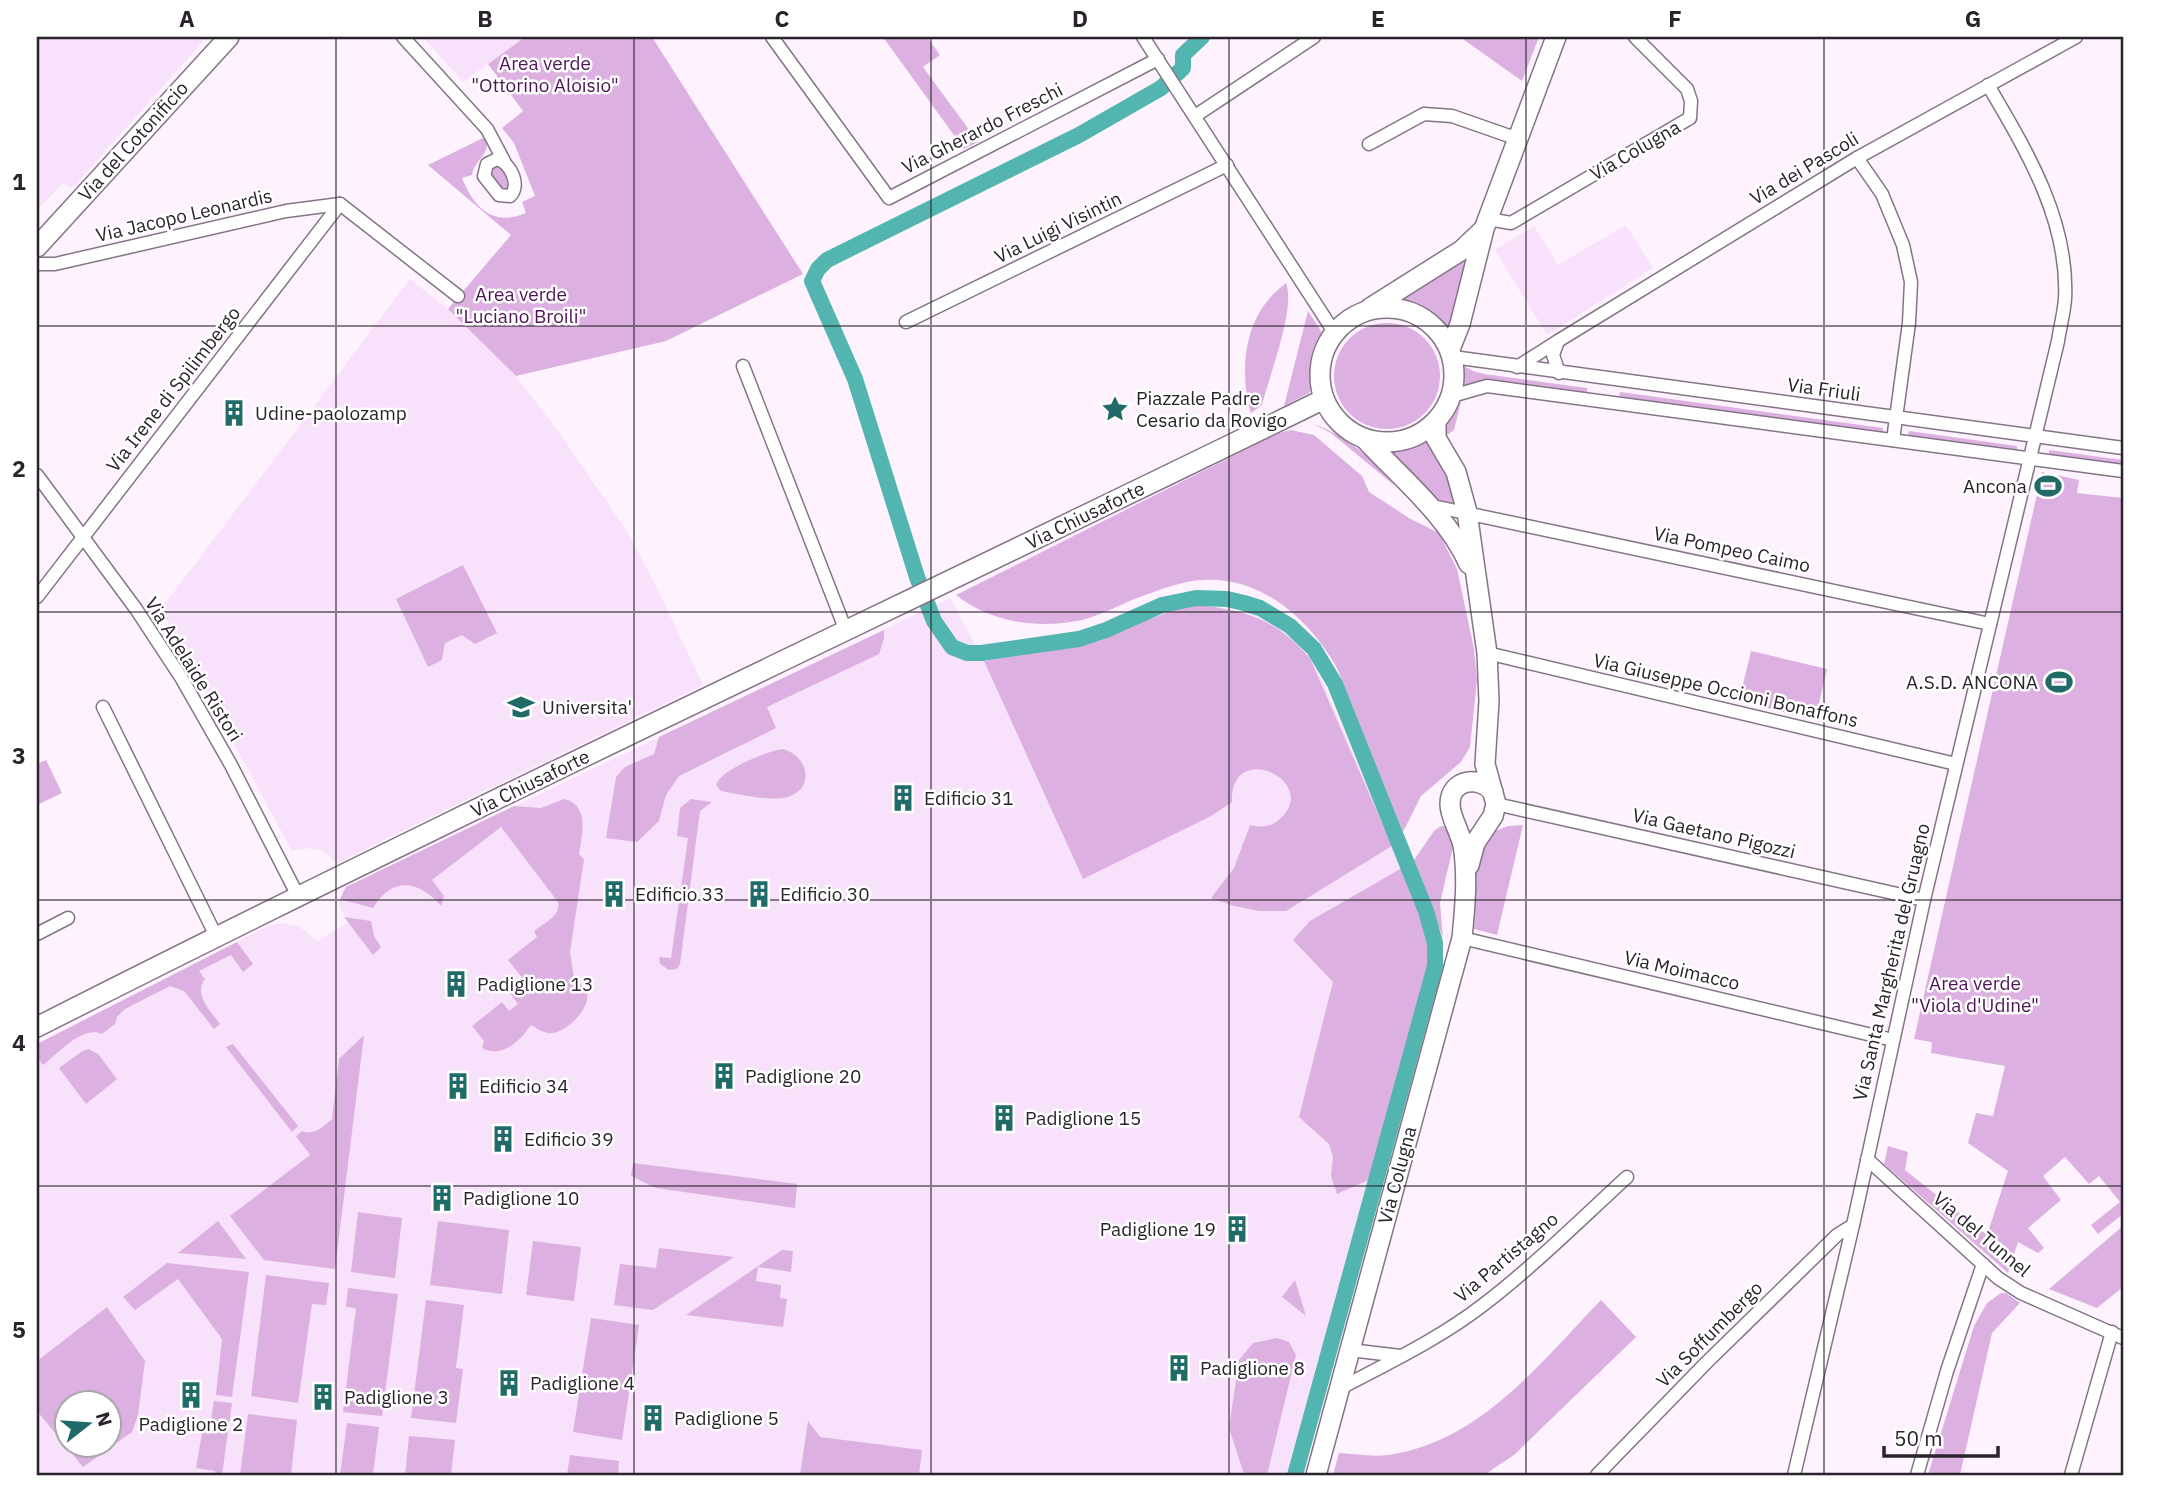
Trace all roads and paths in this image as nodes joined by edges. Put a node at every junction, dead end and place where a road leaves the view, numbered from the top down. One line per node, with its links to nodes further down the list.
1 (229, 37): 21 (street, Via del Cotonificio)
2 (403, 37): 13 (street)
3 (772, 37): 9 (street, Via Gherardo Freschi)
4 (1143, 37): 9 (street)
5 (1314, 37): 11 (street)
6 (1556, 37): 12 (street)
7 (1635, 37): 20 (street, Via Colugna)
8 (2076, 37): 10 (street, Via dei Pascoli)
9 (1161, 65): 11 (street)
10 (1988, 85): 15 (street, Via dei Pascoli); 38 (street)
11 (1195, 116): 18 (street)
12 (1518, 139): 14 (street); 20 (street)
13 (496, 144): 16 (street); 17 (street)
14 (1369, 144)
15 (1857, 158): 27 (street, Via dei Pascoli); 36 (street)
16 (491, 161): 17 (street); 17 (street)
17 (504, 161)
18 (1227, 166): 25 (street, Via Luigi Visintin); 26 (street)
19 (341, 204): 22 (street, Via Jacopo Leonardis); 23 (street); 47 (street, Via Irene di Spilimbergo)
20 (1486, 224): 24 (street); 28 (street)
21 (37, 247)
22 (37, 264)
23 (458, 296)
24 (1368, 310): 26 (street); 28 (street)
25 (906, 322)
26 (1334, 332): 34 (street)
27 (1558, 341): 30 (street, Via dei Pascoli); 31 (street)
28 (1451, 353): 30 (street, Via Friuli); 33 (street)
29 (743, 366): 51 (street)
30 (1517, 367): 31 (street, Via Friuli)
31 (1559, 373): 32 (street, Via Friuli)
32 (1608, 379): 35 (street); 36 (street, Via Friuli)
33 (1452, 396): 35 (street); 37 (street)
34 (1324, 399): 39 (street); 51 (street, Via Chiusaforte)
35 (1606, 402): 40 (street)
36 (1897, 418): 38 (street, Via Friuli); 40 (street)
37 (1436, 422): 39 (street); 46 (street)
38 (2034, 436): 41 (street, Via Friuli); 42 (street)
39 (1365, 439): 45 (street)
40 (1894, 440): 42 (street)
41 (2123, 448)
42 (2029, 458): 43 (street); 50 (street, Via Santa Margherita del Gruagno)
43 (2123, 471)
44 (37, 475): 47 (street, Via Adelaide Ristori)
45 (1427, 505): 46 (street); 48 (street)
46 (1467, 512): 48 (street); 50 (street, Via Pompeo Caimo)
47 (83, 538): 49 (street, Via Irene di Spilimbergo); 60 (street, Via Adelaide Ristori)
48 (1476, 582): 52 (street)
49 (37, 597)
50 (1990, 624): 55 (street, Via Santa Margherita del Gruagno)
51 (846, 631): 60 (street, Via Chiusaforte)
52 (1486, 653): 54 (street); 55 (street, Via Giuseppe Occioni Bonaffons)
53 (103, 707): 64 (street)
54 (1486, 743): 56 (street); 57 (street)
55 (1956, 764): 61 (street, Via Santa Margherita del Gruagno)
56 (1464, 783): 57 (street); 58 (street)
57 (1493, 806): 58 (street); 59 (street, Via Colugna); 61 (street, Via Gaetano Pigozzi)
58 (1454, 817): 59 (street, Via Colugna)
59 (1466, 873): 65 (street, Via Colugna)
60 (298, 896): 64 (street, Via Chiusaforte)
61 (1924, 900): 67 (street, Via Santa Margherita del Gruagno)
62 (68, 918): 63 (street)
63 (37, 934)
64 (216, 936): 66 (street, Via Chiusaforte)
65 (1462, 937): 67 (street, Via Moimacco); 73 (street, Via Colugna)
66 (37, 1027)
67 (1893, 1040): 68 (street, Via Santa Margherita del Gruagno)
68 (1867, 1159): 70 (street, Via Santa Margherita del Gruagno); 71 (street, Via del Tunnel)
69 (1627, 1177): 74 (street, Via Partistagno)
70 (1853, 1226): 77 (street, Via Soffumbergo); 78 (street, Via Santa Margherita del Gruagno)
71 (1983, 1264): 72 (street, Via del Tunnel); 79 (street)
72 (2118, 1335): 80 (street)
73 (1350, 1350): 74 (street); 75 (street, Via Colugna)
74 (1401, 1356): 75 (street, Via Partistagno)
75 (1339, 1389): 76 (street, Via Colugna)
76 (1316, 1475)
77 (1597, 1475)
78 (1794, 1475)
79 (1917, 1475)
80 (2071, 1475)

